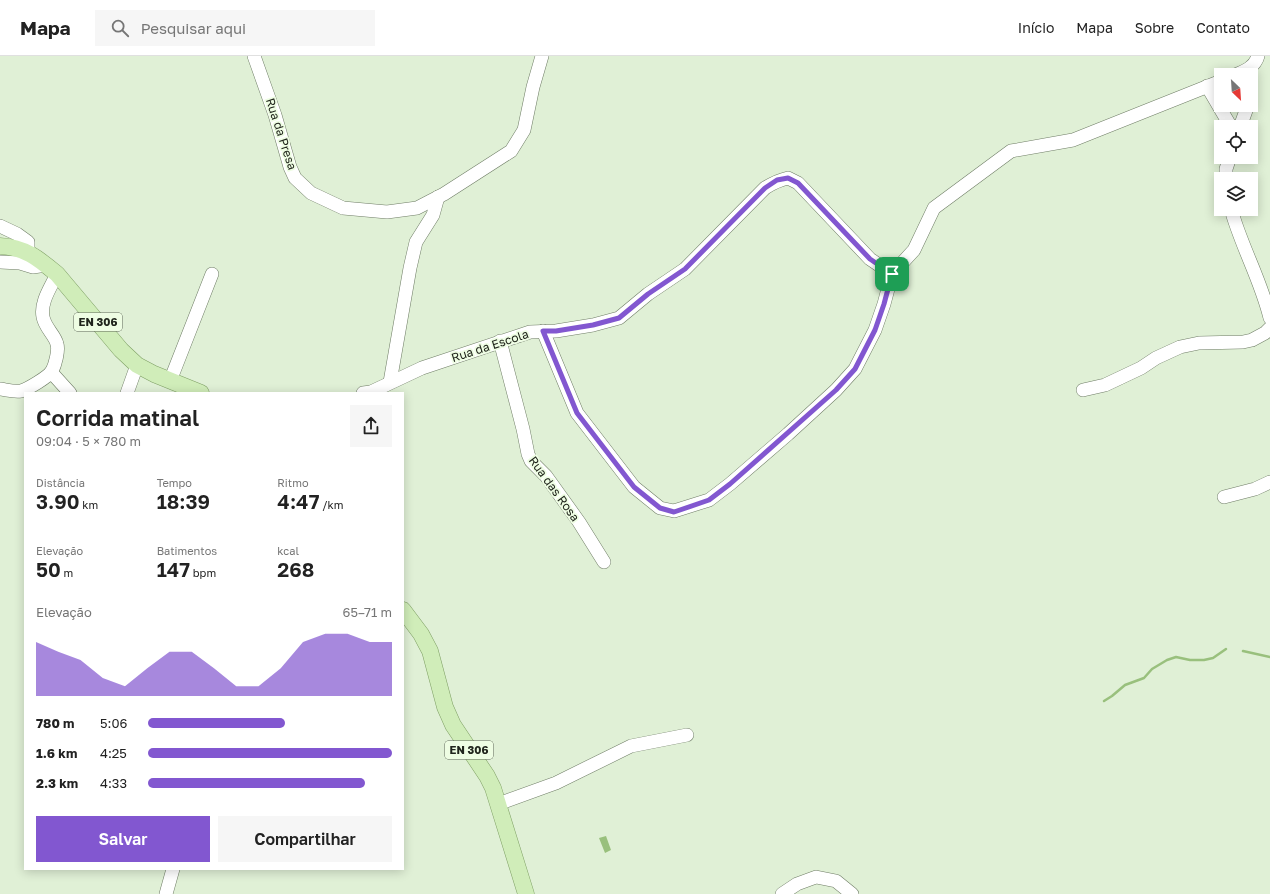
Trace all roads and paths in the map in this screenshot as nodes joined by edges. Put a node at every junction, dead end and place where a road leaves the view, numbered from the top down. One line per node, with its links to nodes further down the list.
1 (254, 56): 8 (street, Rua da Presa)
2 (542, 56): 8 (street, Rua da Presa)
3 (1258, 56): 4 (street)
4 (1251, 68)
5 (1214, 84): 6 (street)
6 (1207, 86): 7 (street); 16 (street)
7 (1227, 120)
8 (438, 197): 24 (street)
9 (1233, 216): 17 (street)
10 (0, 226): 12 (street)
11 (0, 246): 12 (main road, EN 306)
12 (28, 252): 14 (main road, EN 306)
13 (0, 262): 14 (street)
14 (51, 269): 21 (main road, EN 306); 22 (street)
15 (212, 274): 23 (street)
16 (892, 274): 19 (street, Rua da Escola); 19 (street)
17 (1270, 318)
18 (1270, 328): 26 (street)
19 (543, 331): 20 (street, Rua da Escola)
20 (500, 341): 24 (street, Rua da Escola); 33 (street, Rua das Rosa)
21 (137, 365): 23 (main road, EN 306); 28 (street)
22 (51, 372): 25 (street); 27 (street)
23 (170, 381): 29 (main road, EN 306)
24 (390, 382): 30 (street, Rua da Escola)
25 (0, 389)
26 (1083, 390)
27 (69, 392)
28 (127, 392)
29 (198, 392)
30 (371, 392)
31 (1270, 482): 32 (street)
32 (1224, 497)
33 (604, 562)
34 (404, 611): 36 (main road, EN 306)
35 (687, 735): 36 (street)
36 (498, 804): 39 (main road, EN 306)
37 (173, 870): 38 (street)
38 (166, 894)
39 (526, 894)
40 (782, 894): 41 (street)
41 (852, 894)

